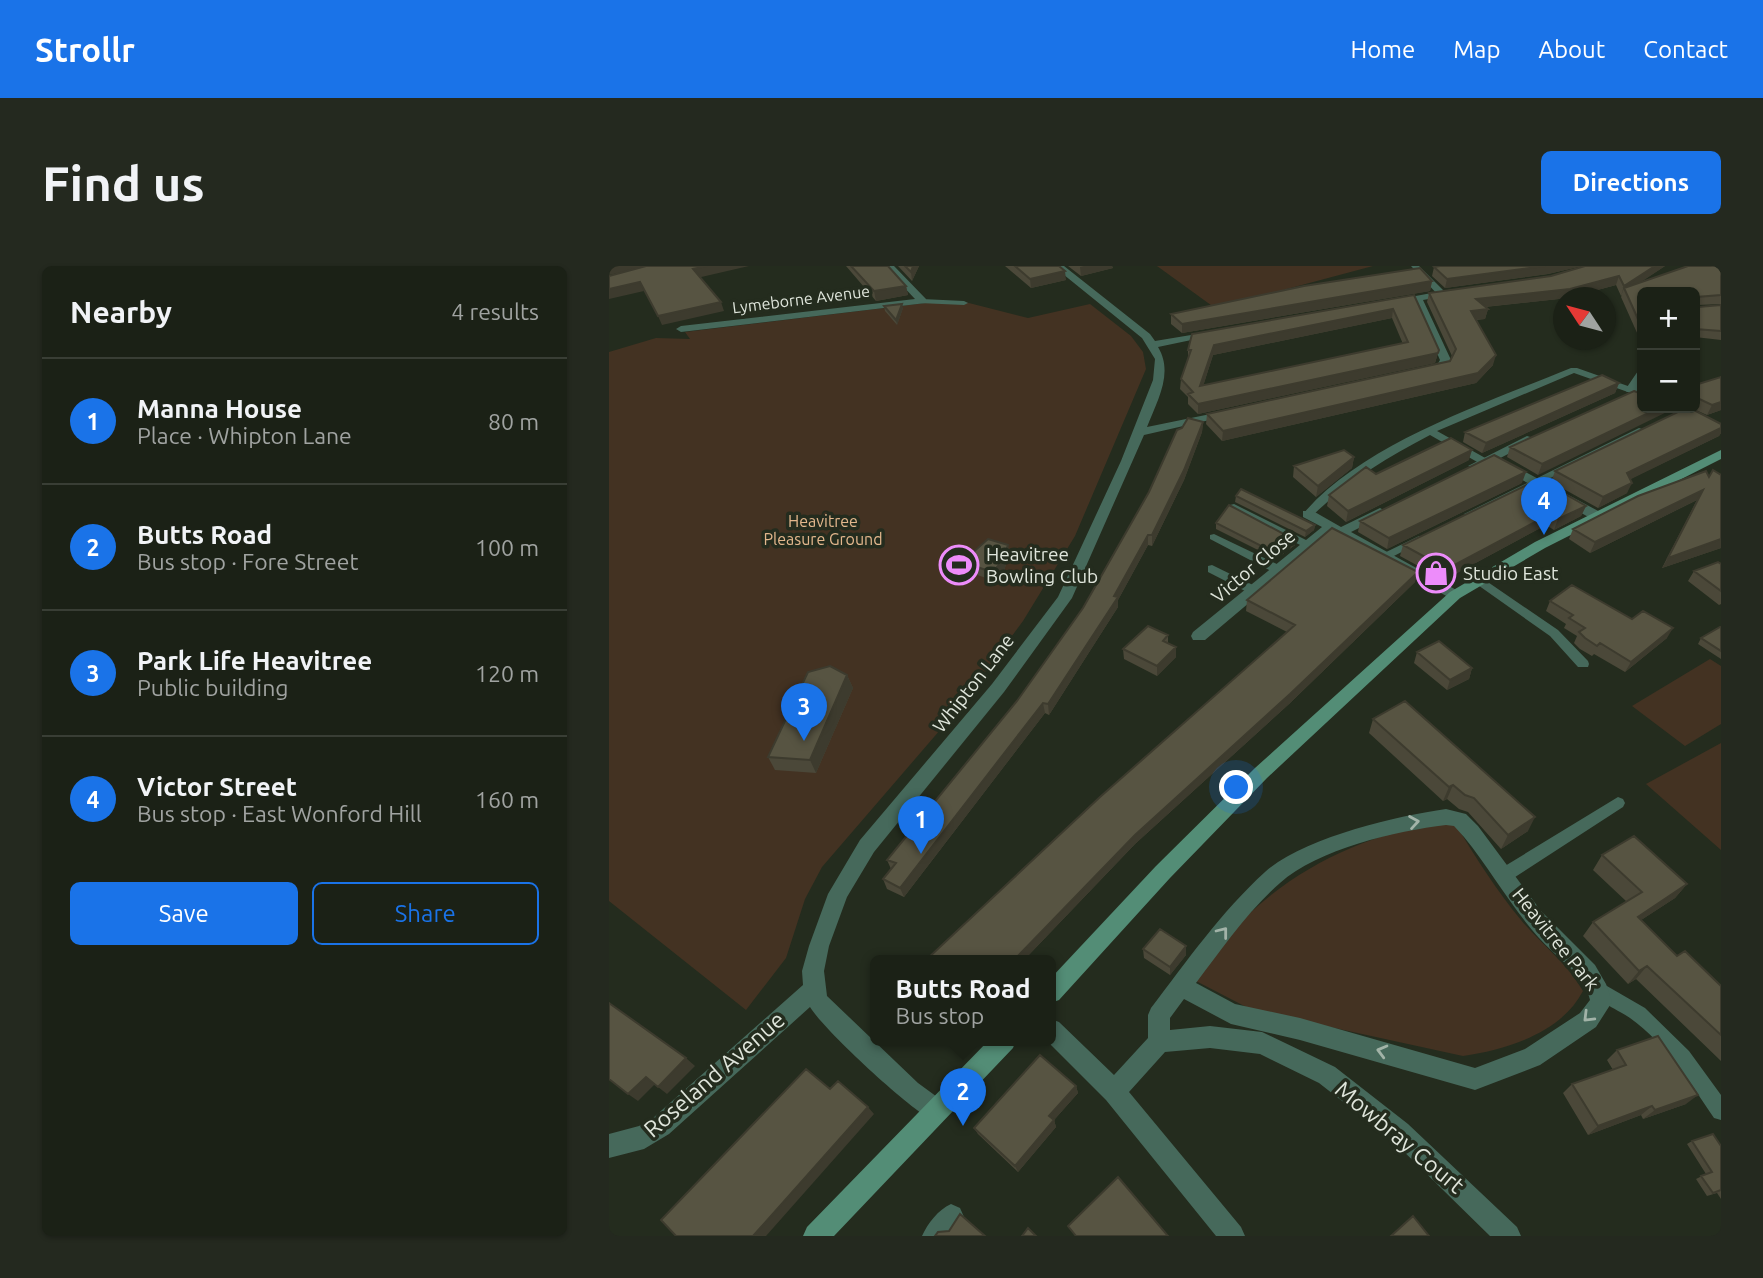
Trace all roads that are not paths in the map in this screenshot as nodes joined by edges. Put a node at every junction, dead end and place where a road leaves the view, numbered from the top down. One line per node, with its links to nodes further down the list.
1 (889, 266): 7 (street)
2 (1058, 266): 12 (street)
3 (1415, 266): 5 (lane)
4 (1468, 290): 5 (street)
5 (1442, 293): 6 (street)
6 (1417, 297): 8 (street); 13 (street)
7 (921, 299): 9 (lane); 10 (street, Lymeborne Avenue)
8 (1382, 302)
9 (964, 303)
10 (681, 329)
11 (1229, 331): 12 (street)
12 (1153, 345): 18 (street, Whipton Lane)
13 (1411, 374)
14 (1637, 392): 15 (street); 19 (lane)
15 (1612, 402)
16 (1239, 412): 18 (street)
17 (1645, 428): 24 (lane)
18 (1138, 432): 46 (street, Whipton Lane)
19 (1431, 432): 22 (lane); 27 (lane)
20 (1539, 435): 22 (street)
21 (1721, 454): 28 (main road)
22 (1487, 459): 23 (street); 24 (street)
23 (1459, 473)
24 (1534, 481): 28 (street); 29 (lane)
25 (1234, 507): 33 (lane)
26 (1388, 508): 30 (street, Victor Close)
27 (1308, 514): 30 (street)
28 (1597, 516): 37 (main road)
29 (1460, 518)
30 (1336, 530): 33 (street, Victor Close); 34 (street)
31 (1435, 531): 34 (lane)
32 (1215, 537): 36 (lane)
33 (1308, 545): 36 (street, Victor Close)
34 (1386, 555): 39 (street)
35 (1212, 569): 38 (lane)
36 (1277, 569): 38 (street, Victor Close)
37 (1479, 580): 39 (main road); 41 (lane)
38 (1253, 590): 40 (street, Victor Close)
39 (1455, 595): 45 (main road)
40 (1199, 636)
41 (1583, 664)
42 (1618, 803): 43 (lane)
43 (1506, 874): 44 (street, Heavitree Park, one-way to 43); 47 (street, Heavitree Park)
44 (1183, 987): 47 (street, Heavitree Park, one-way to 44); 49 (street, Heavitree Park)
45 (1056, 988)
46 (814, 989): 52 (street); 54 (street, Roseland Avenue)
47 (1600, 990): 53 (lane)
48 (1056, 1035): 51 (street)
49 (1159, 1041): 51 (street); 57 (street, Mowbray Court)
50 (999, 1046): 52 (main road)
51 (1114, 1092): 56 (street)
52 (936, 1111): 55 (main road)
53 (1721, 1111)
54 (609, 1146)
55 (819, 1235)
56 (1231, 1236)
57 (1508, 1236)

